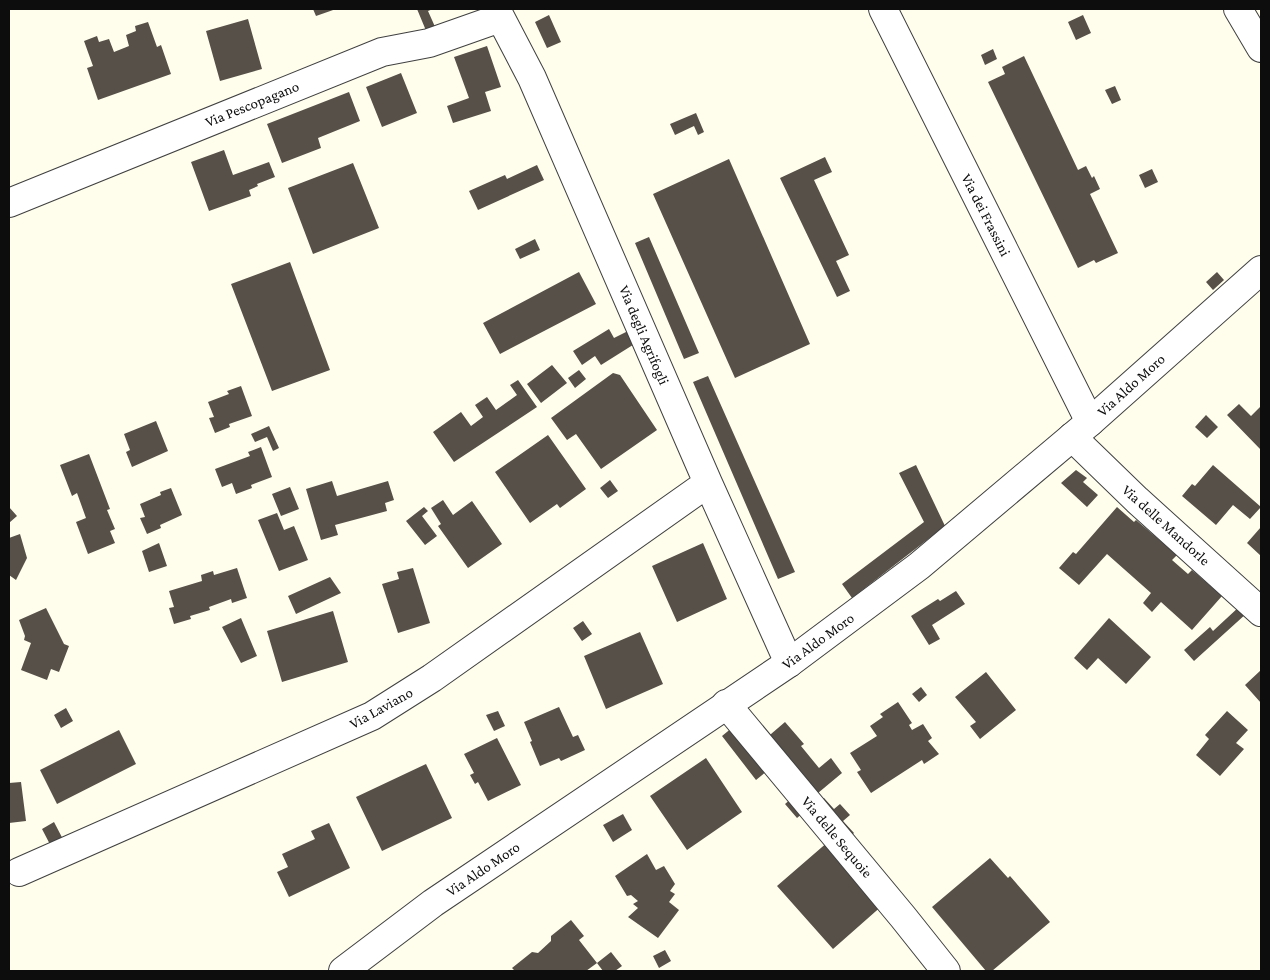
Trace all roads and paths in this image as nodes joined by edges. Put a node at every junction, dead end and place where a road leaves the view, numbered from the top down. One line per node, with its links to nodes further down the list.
1 (883, 9): 7 (street, Via dei Frassini)
2 (1238, 9): 4 (street)
3 (498, 13): 5 (street, Via Pescopagano); 8 (street, Via degli Agrifogli)
4 (1261, 48)
5 (9, 203)
6 (1261, 270): 7 (street, Via Aldo Moro)
7 (1081, 429): 9 (street, Via delle Mandorle); 10 (street, Via Aldo Moro)
8 (708, 483): 10 (street, Via degli Agrifogli); 12 (street, Via Laviano)
9 (1261, 612)
10 (789, 663): 11 (street, Via Aldo Moro)
11 (726, 704): 13 (street, Via Aldo Moro); 14 (street, Via delle Sequoie)
12 (19, 872)
13 (343, 971)
14 (946, 971)

